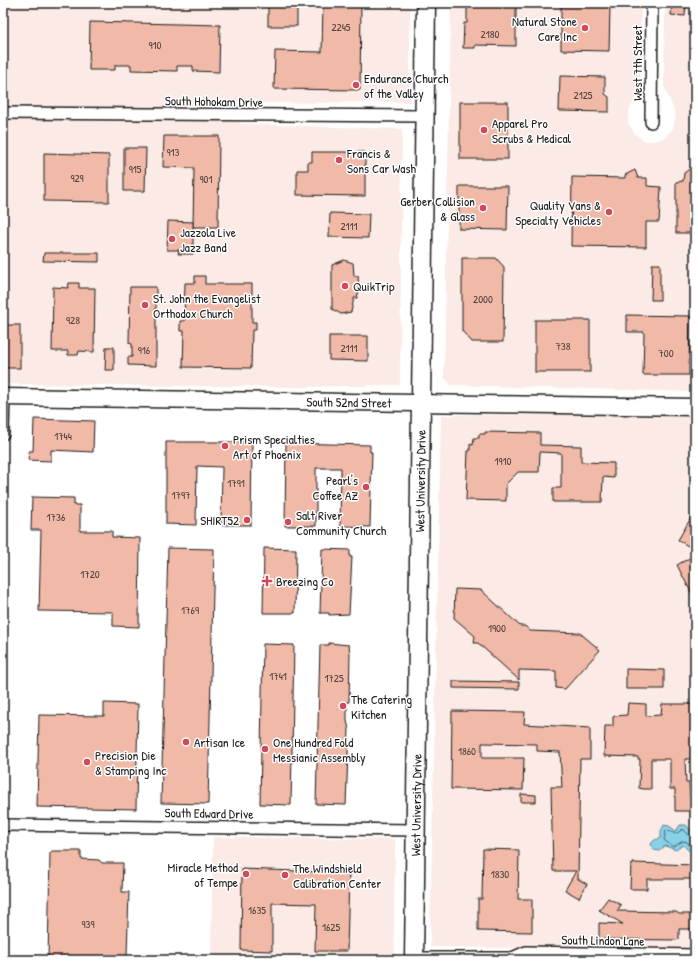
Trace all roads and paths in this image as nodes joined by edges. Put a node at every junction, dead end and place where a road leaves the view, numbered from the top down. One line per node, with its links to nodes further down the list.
1 (426, 3): 4 (main road, West University Drive)
2 (652, 3): 5 (street, West 7th Street)
3 (3, 113): 4 (street, South Hohokam Drive)
4 (425, 116): 7 (main road, West University Drive)
5 (651, 122)
6 (3, 397): 7 (main road, South 52nd Street); 9 (street)
7 (421, 402): 8 (main road, South 52nd Street); 11 (main road, West University Drive)
8 (695, 407)
9 (3, 434)
10 (3, 825): 11 (street, South Edward Drive)
11 (415, 830): 15 (main road, West University Drive)
12 (591, 954): 13 (street, South Lindon Lane); 16 (street, South Lindon Lane); 17 (street)
13 (619, 954): 14 (street, South Lindon Lane); 18 (street)
14 (695, 955)
15 (414, 959): 16 (street, South Lindon Lane)
16 (515, 959)
17 (545, 960)
18 (635, 960)

